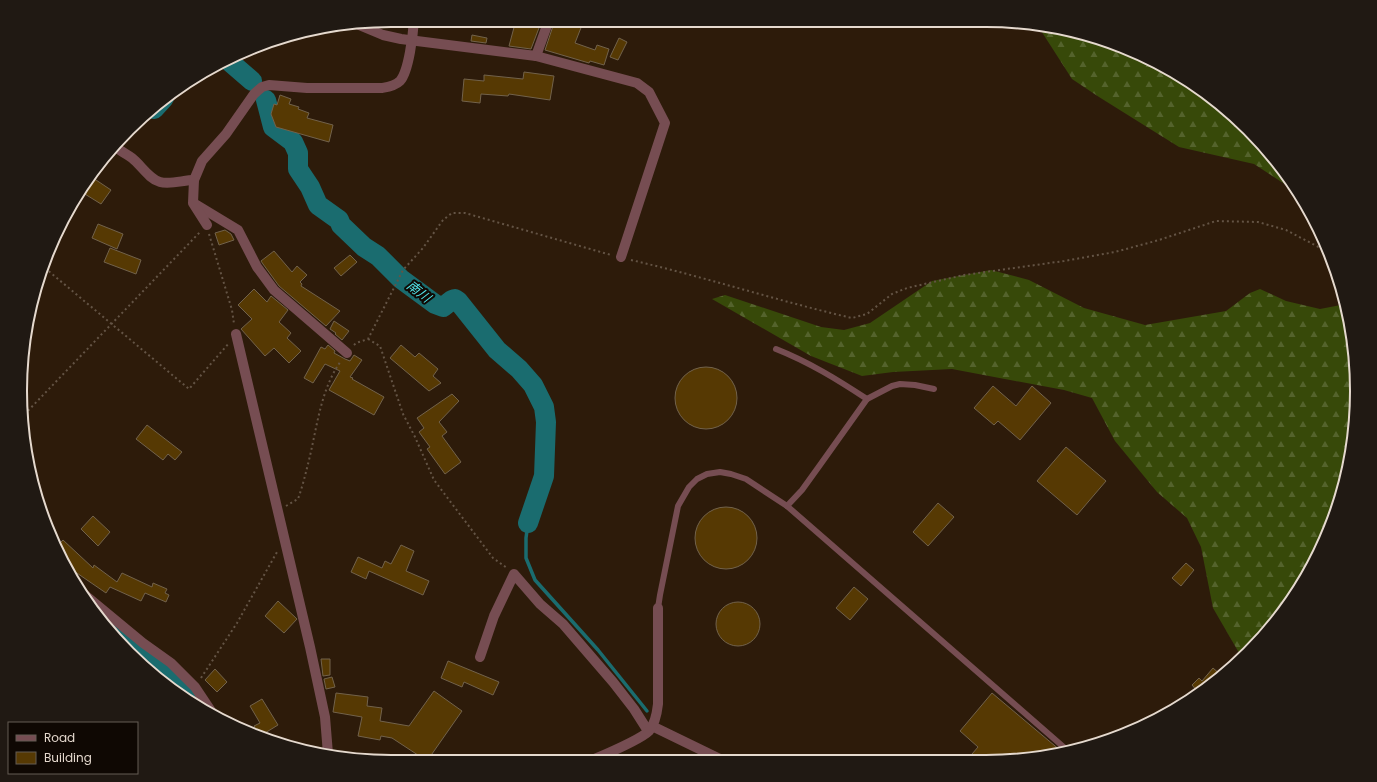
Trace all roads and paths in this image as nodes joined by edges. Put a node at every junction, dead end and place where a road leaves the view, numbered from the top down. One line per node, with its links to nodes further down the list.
1 (413, 27): 4 (street)
2 (546, 27): 5 (street)
3 (366, 28): 4 (street)
4 (412, 41): 5 (street); 7 (street)
5 (536, 56): 11 (street)
6 (119, 149): 7 (street)
7 (194, 180): 8 (street)
8 (193, 204): 9 (street); 17 (street)
9 (207, 226): 13 (path); 14 (path)
10 (1320, 248): 11 (path)
11 (621, 257): 15 (path)
12 (48, 270): 13 (path)
13 (112, 325): 14 (path); 20 (path)
14 (236, 334): 22 (street)
15 (368, 339): 17 (path); 24 (path)
16 (776, 349): 19 (lane)
17 (347, 353): 22 (path)
18 (934, 389): 19 (lane)
19 (867, 399): 21 (lane)
20 (28, 411)
21 (787, 506): 26 (lane); 31 (lane)
22 (278, 510): 23 (street)
23 (285, 538): 28 (path); 32 (street)
24 (514, 574): 27 (street); 30 (street)
25 (95, 604): 28 (street)
26 (658, 608): 30 (street)
27 (480, 657)
28 (195, 687): 29 (street)
29 (207, 705)
30 (650, 729): 33 (street); 34 (street)
31 (1063, 747)
32 (328, 749)
33 (601, 755)
34 (710, 755)

